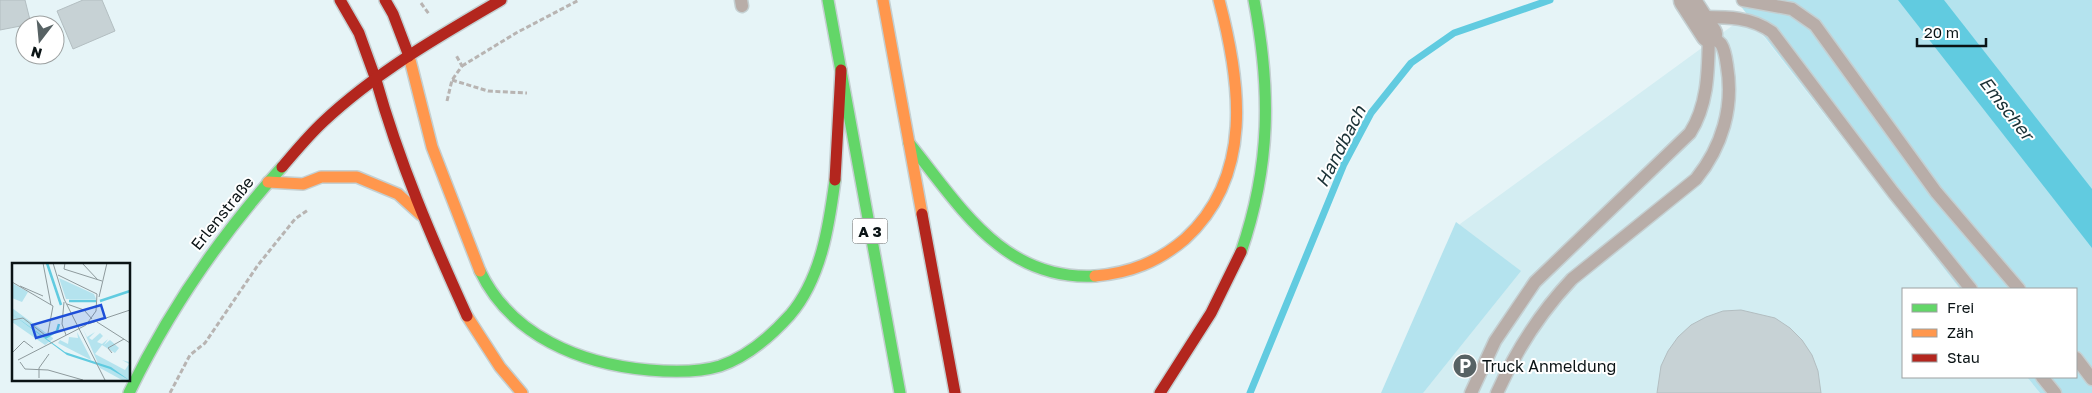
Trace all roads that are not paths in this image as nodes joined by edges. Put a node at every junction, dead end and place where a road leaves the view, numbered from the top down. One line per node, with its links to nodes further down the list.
1 (340, 0): 12 (main road)
2 (385, 0): 10 (main road)
3 (501, 0): 10 (main road, Erlenstraße)
4 (828, 0): 11 (main road, A 3)
5 (883, 0): 13 (main road)
6 (1219, 0): 13 (main road)
7 (1254, 0): 25 (main road)
8 (1743, 0): 17 (lane)
9 (1698, 17): 16 (lane); 26 (lane); 27 (lane)
10 (409, 56): 11 (main road); 12 (main road, Erlenstraße)
11 (840, 70): 23 (main road, A 3)
12 (376, 80): 14 (main road, Erlenstraße); 15 (main road)
13 (909, 143): 24 (main road)
14 (268, 182): 15 (main road); 21 (main road, Erlenstraße)
15 (424, 218): 22 (main road)
16 (1971, 288)
17 (2019, 288)
18 (2077, 359): 20 (lane)
19 (2043, 378): 28 (lane)
20 (2092, 379)
21 (129, 393)
22 (522, 393)
23 (900, 393)
24 (955, 393)
25 (1160, 393)
26 (1471, 393)
27 (1497, 393)
28 (2056, 393)

